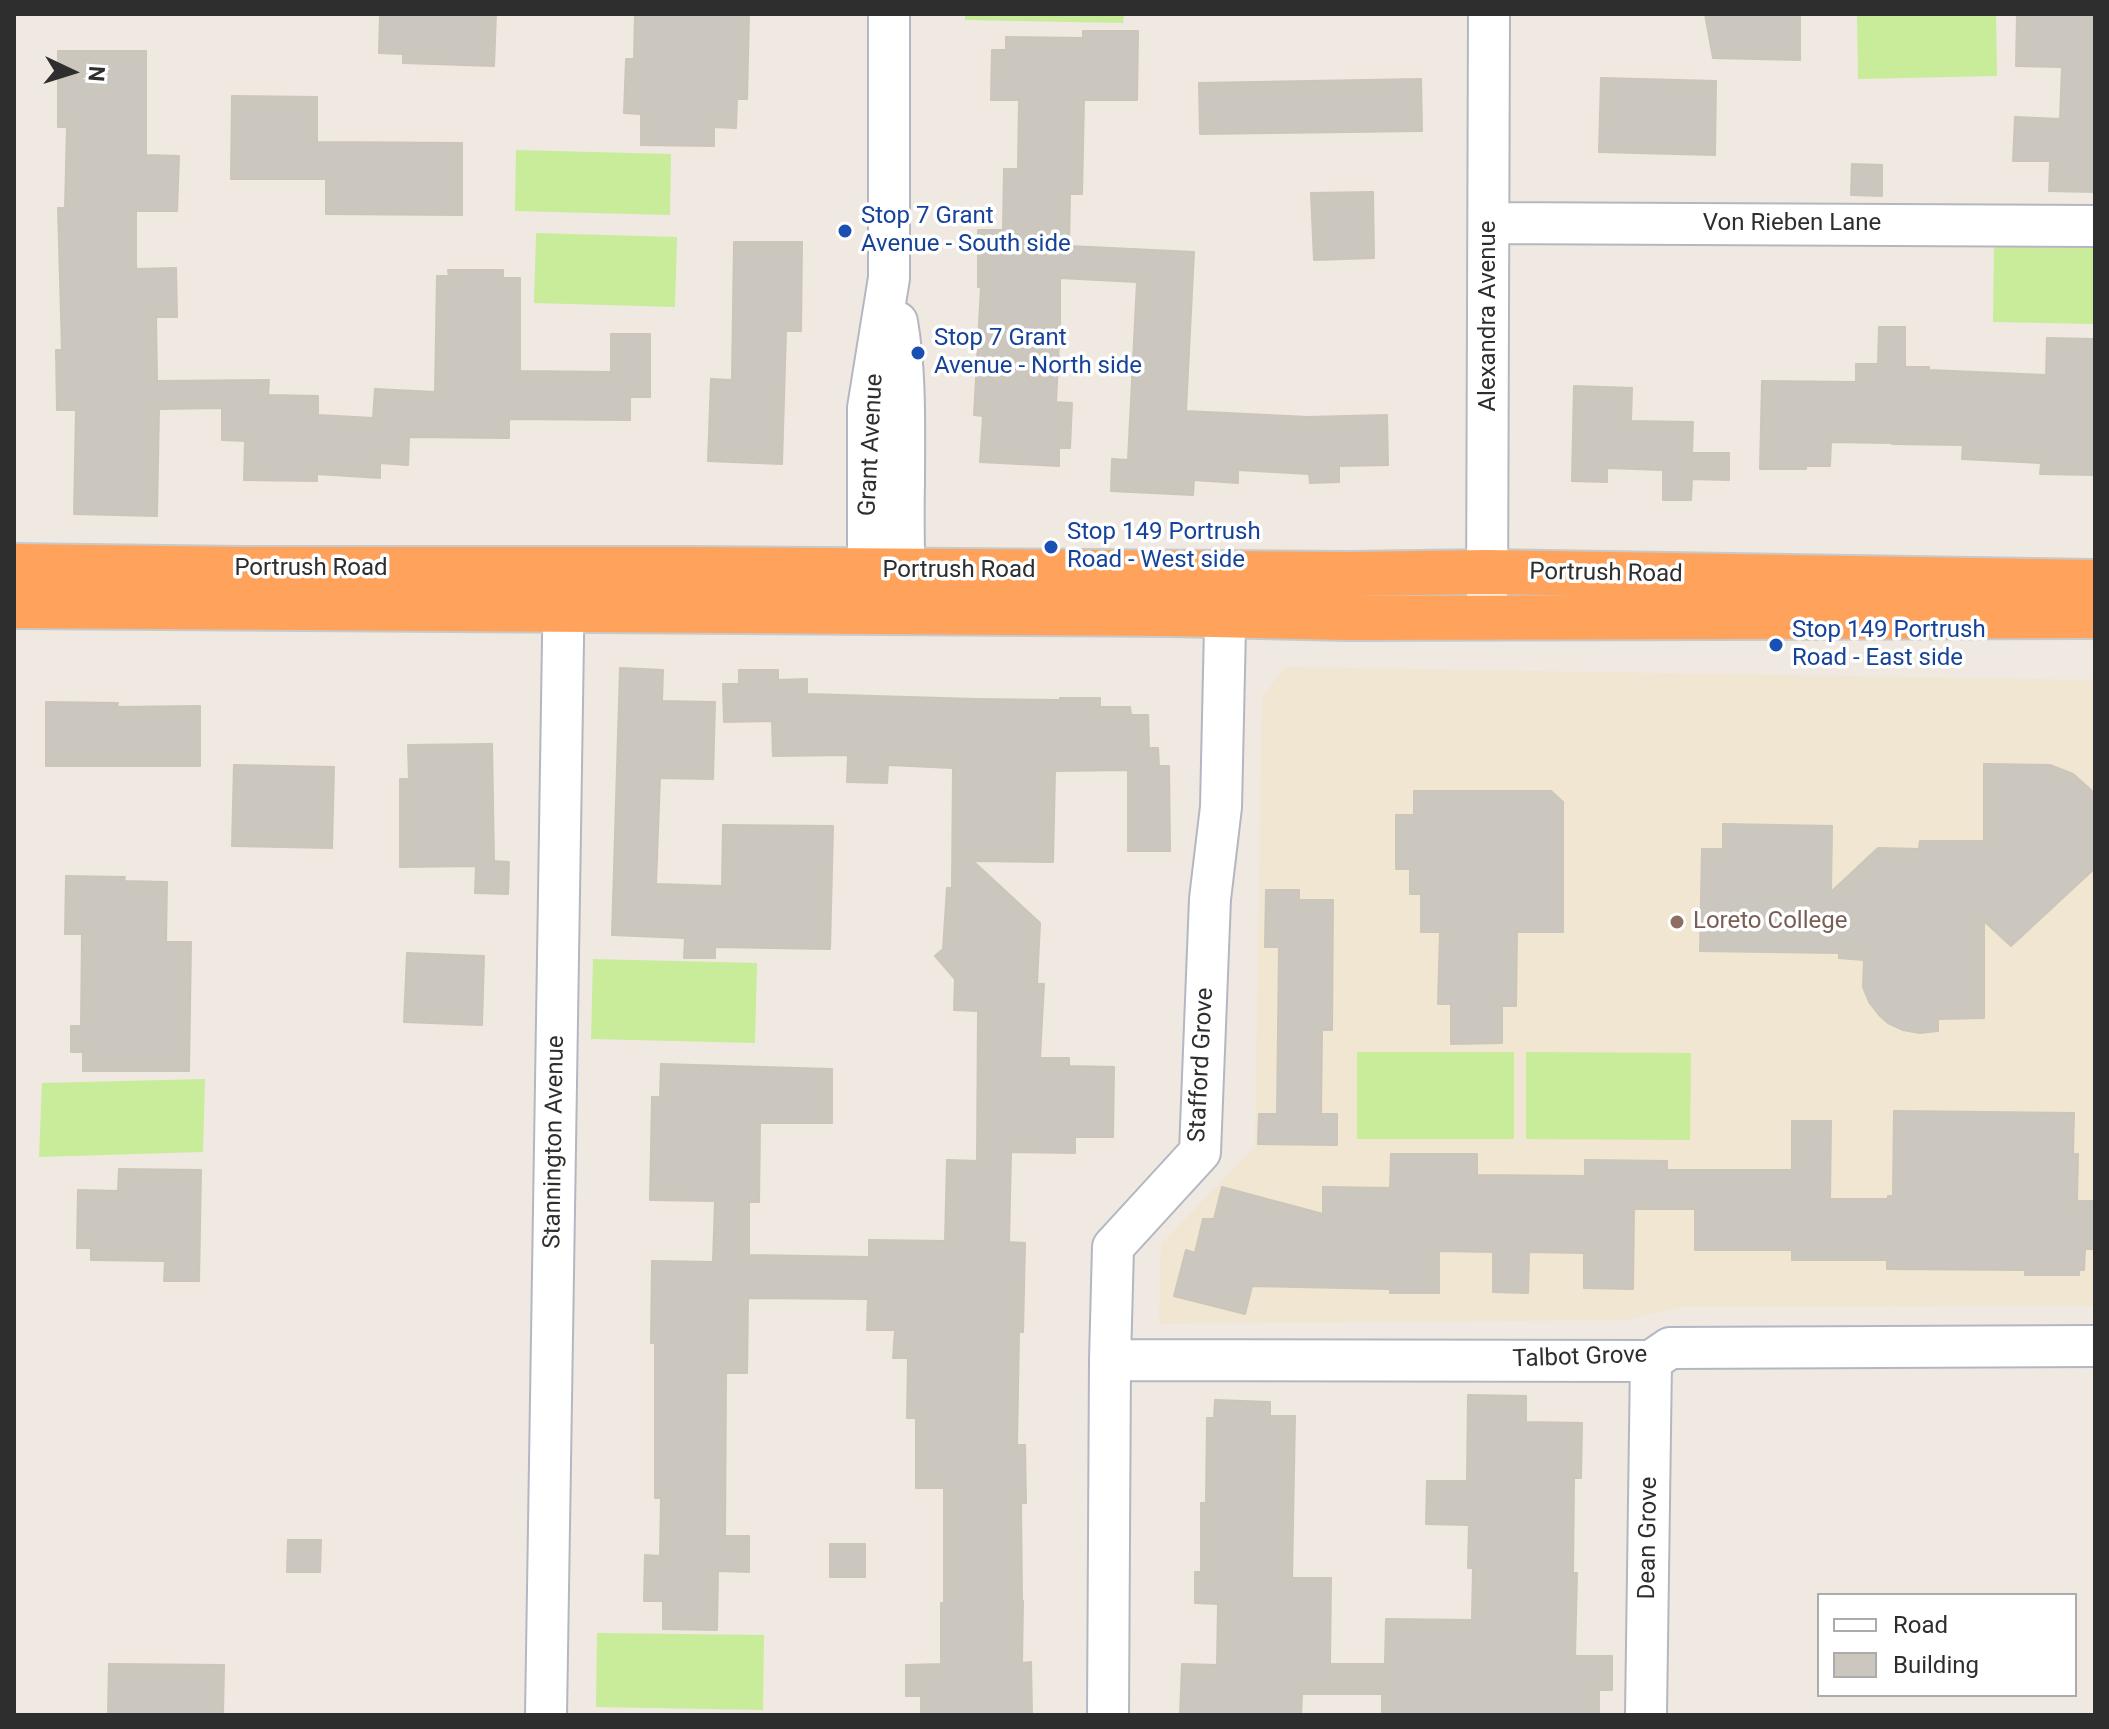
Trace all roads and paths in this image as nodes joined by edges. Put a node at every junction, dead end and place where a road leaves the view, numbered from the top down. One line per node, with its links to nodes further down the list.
1 (889, 14): 9 (street, Grant Avenue)
2 (1489, 14): 3 (street, Alexandra Avenue)
3 (1489, 223): 4 (street, Von Rieben Lane); 6 (street, Alexandra Avenue)
4 (2095, 226)
5 (14, 566): 8 (highway, Portrush Road)
6 (1487, 572): 7 (highway, Portrush Road); 10 (highway, Portrush Road); 13 (street, Alexandra Avenue)
7 (2095, 582)
8 (564, 590): 9 (highway, Portrush Road); 11 (highway, Portrush Road); 17 (street, Stannington Avenue)
9 (886, 592): 10 (highway, Portrush Road)
10 (1225, 595): 13 (highway, Portrush Road); 15 (street, Stafford Grove)
11 (14, 606)
12 (2095, 616): 13 (highway, Portrush Road)
13 (1486, 618)
14 (2095, 1346): 16 (street, Talbot Grove)
15 (1110, 1360): 16 (street, Talbot Grove); 18 (street, Stafford Grove)
16 (1651, 1361): 19 (street, Dean Grove)
17 (546, 1715)
18 (1108, 1715)
19 (1646, 1715)

